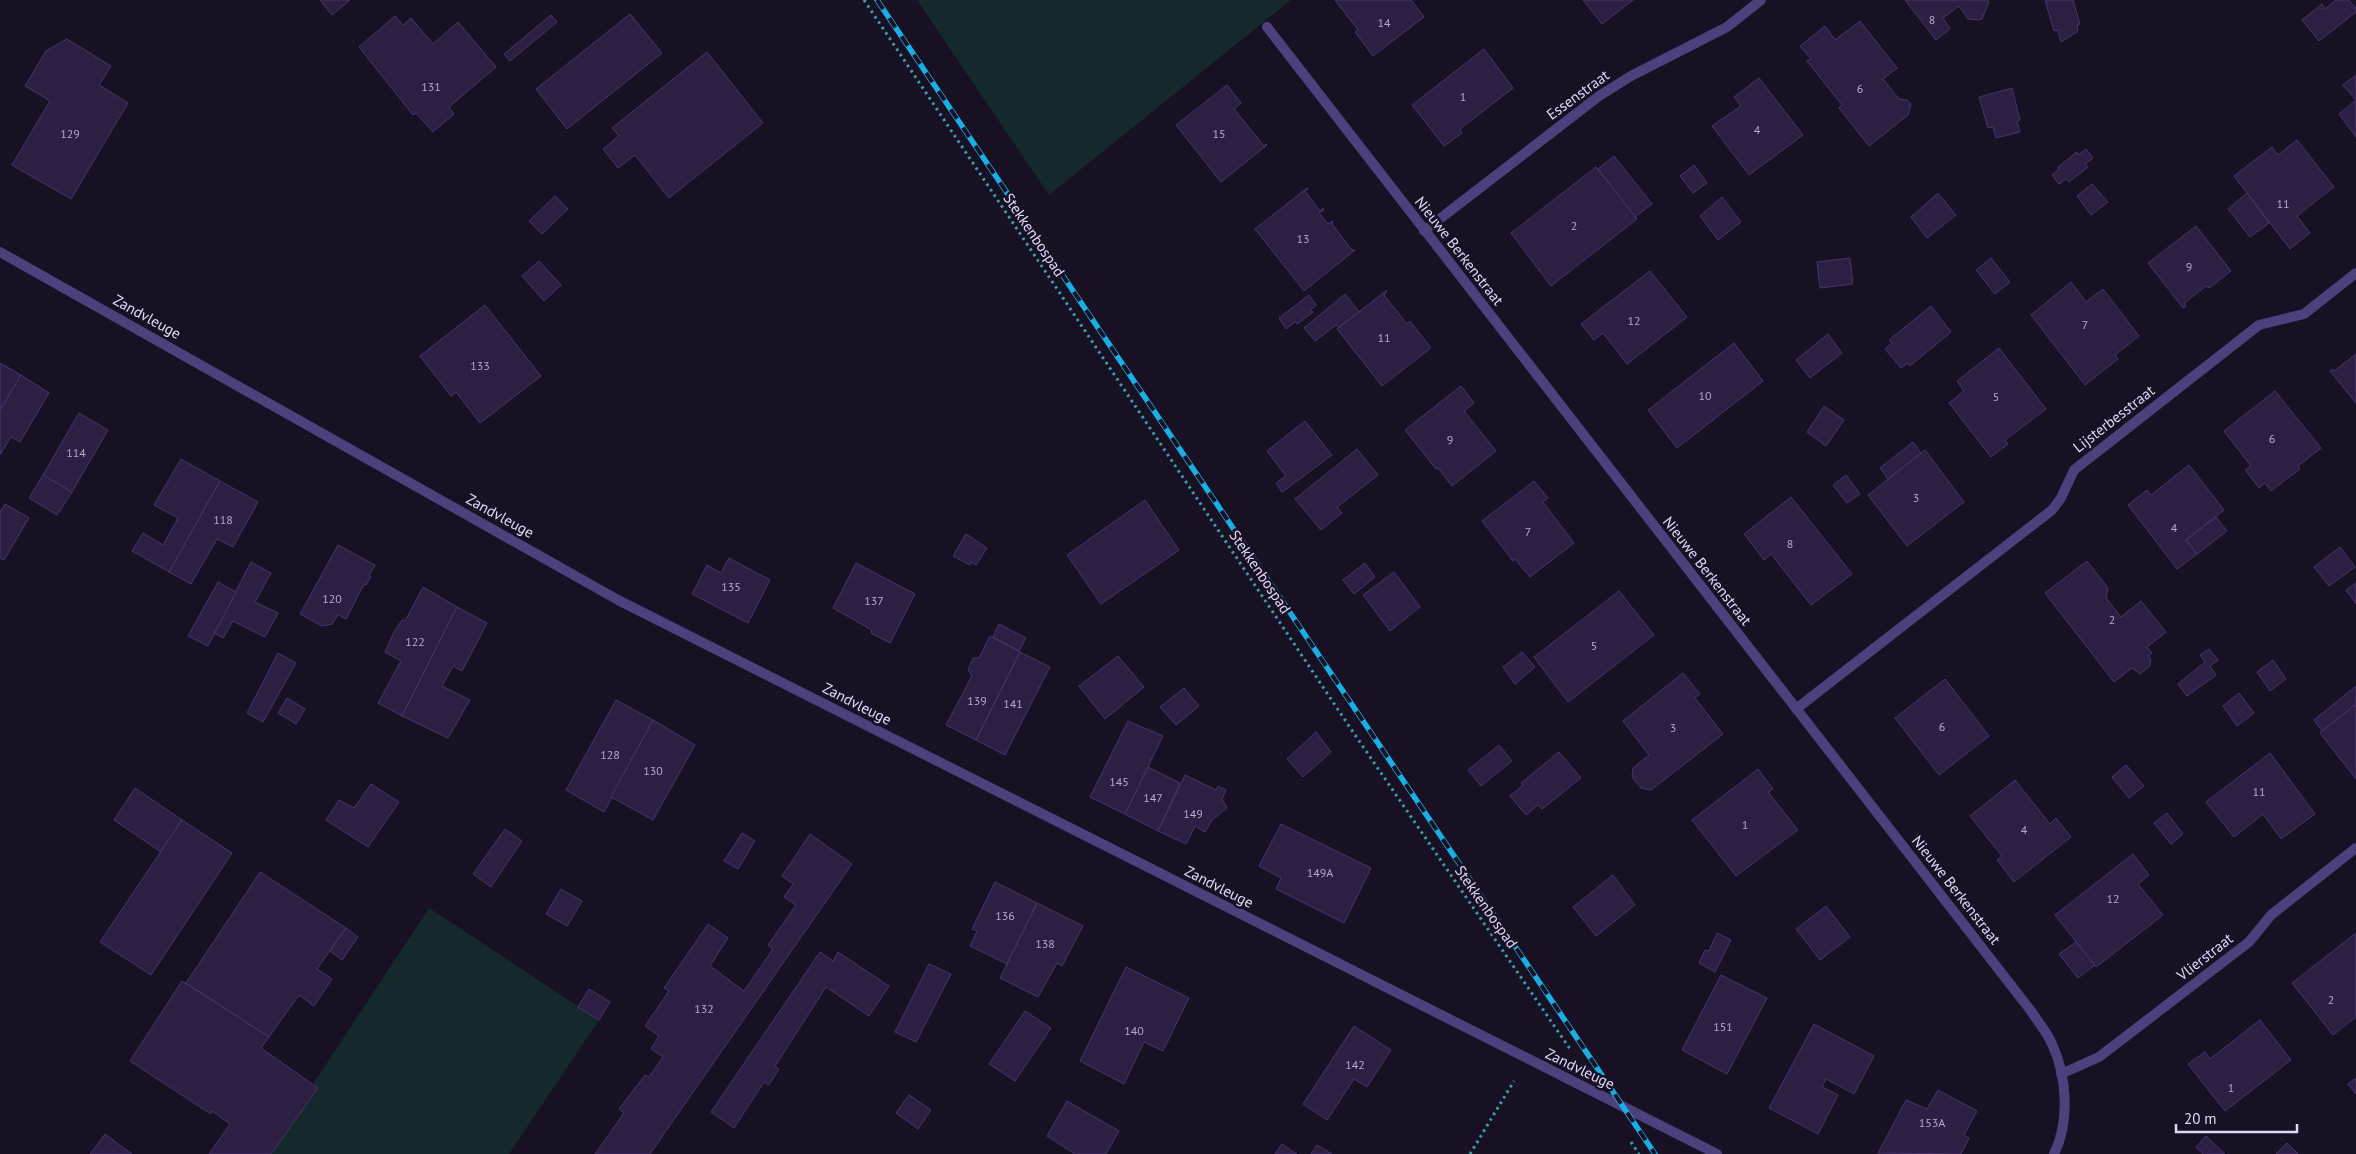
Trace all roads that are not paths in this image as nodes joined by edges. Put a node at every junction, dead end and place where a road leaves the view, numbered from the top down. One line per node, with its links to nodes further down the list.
1 (1761, 0): 3 (street, Essenstraat)
2 (1267, 27): 3 (street, Nieuwe Berkenstraat)
3 (1424, 231): 6 (street, Nieuwe Berkenstraat)
4 (0, 252): 9 (street, Zandvleuge)
5 (2356, 273): 6 (street, Lijsterbesstraat)
6 (1796, 709): 8 (street, Nieuwe Berkenstraat)
7 (2356, 848): 8 (street, Vlierstraat)
8 (2061, 1074): 10 (street, Nieuwe Berkenstraat)
9 (1717, 1154)
10 (2054, 1154)

